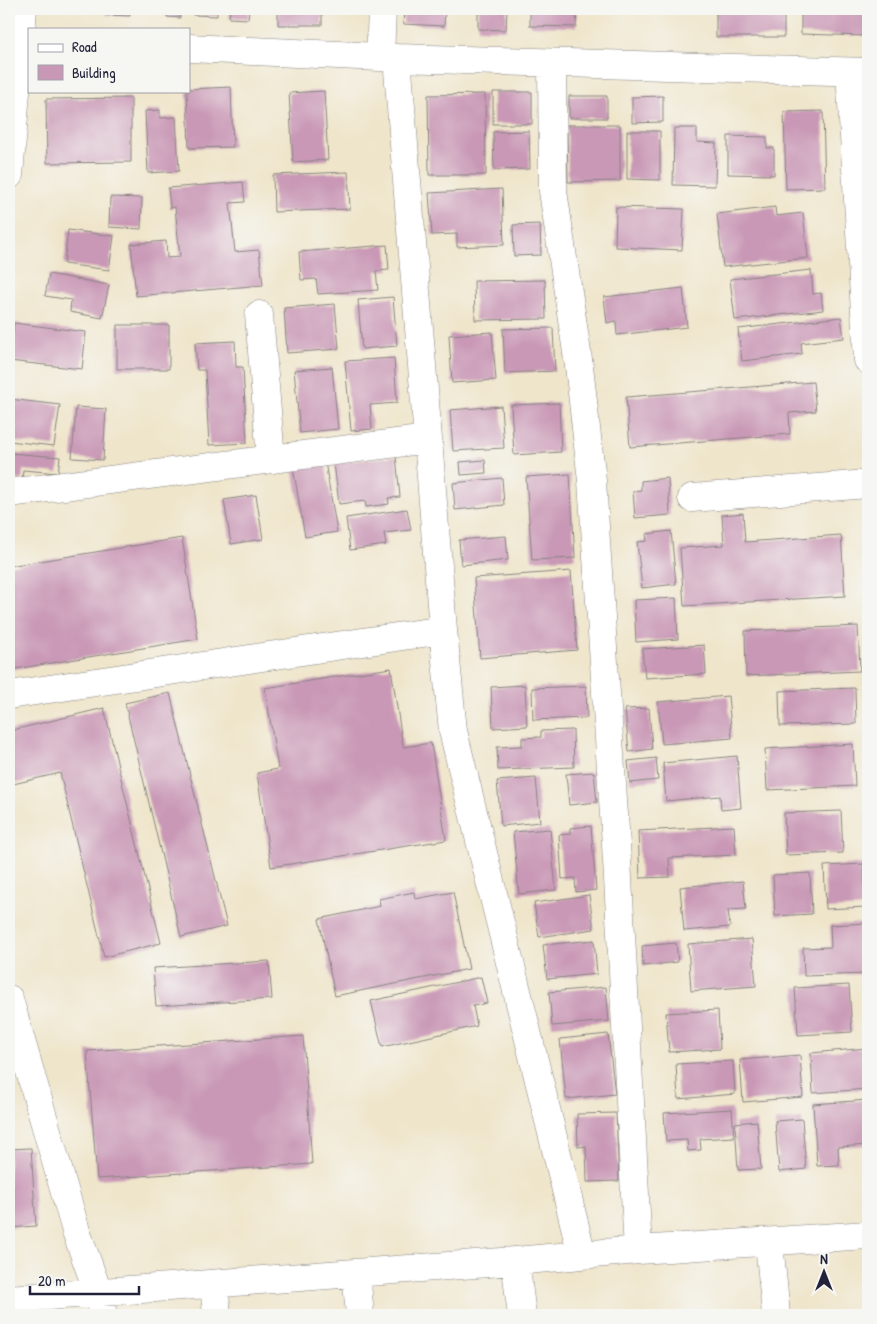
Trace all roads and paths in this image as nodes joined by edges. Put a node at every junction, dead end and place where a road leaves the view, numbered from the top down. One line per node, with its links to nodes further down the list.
1 (23, 9): 3 (street)
2 (382, 9): 5 (street)
3 (19, 40): 8 (street)
4 (190, 48): 5 (street)
5 (389, 58): 6 (street); 11 (street)
6 (552, 63): 7 (street); 21 (street)
7 (859, 72): 10 (street)
8 (9, 175)
9 (259, 315): 12 (street)
10 (868, 360)
11 (428, 439): 12 (street); 16 (street)
12 (271, 459): 14 (street)
13 (868, 484): 15 (street)
14 (9, 492)
15 (692, 498)
16 (443, 630): 17 (street); 22 (street)
17 (9, 695)
18 (9, 1003): 27 (street)
19 (868, 1235): 20 (street)
20 (769, 1242): 21 (street); 31 (street)
21 (638, 1250): 22 (street)
22 (582, 1255): 23 (street)
23 (514, 1261): 24 (street); 30 (street)
24 (356, 1273): 25 (street); 29 (street)
25 (214, 1284): 27 (street); 28 (street)
26 (9, 1299): 27 (street)
27 (101, 1304)
28 (217, 1315)
29 (360, 1315)
30 (522, 1315)
31 (776, 1315)

